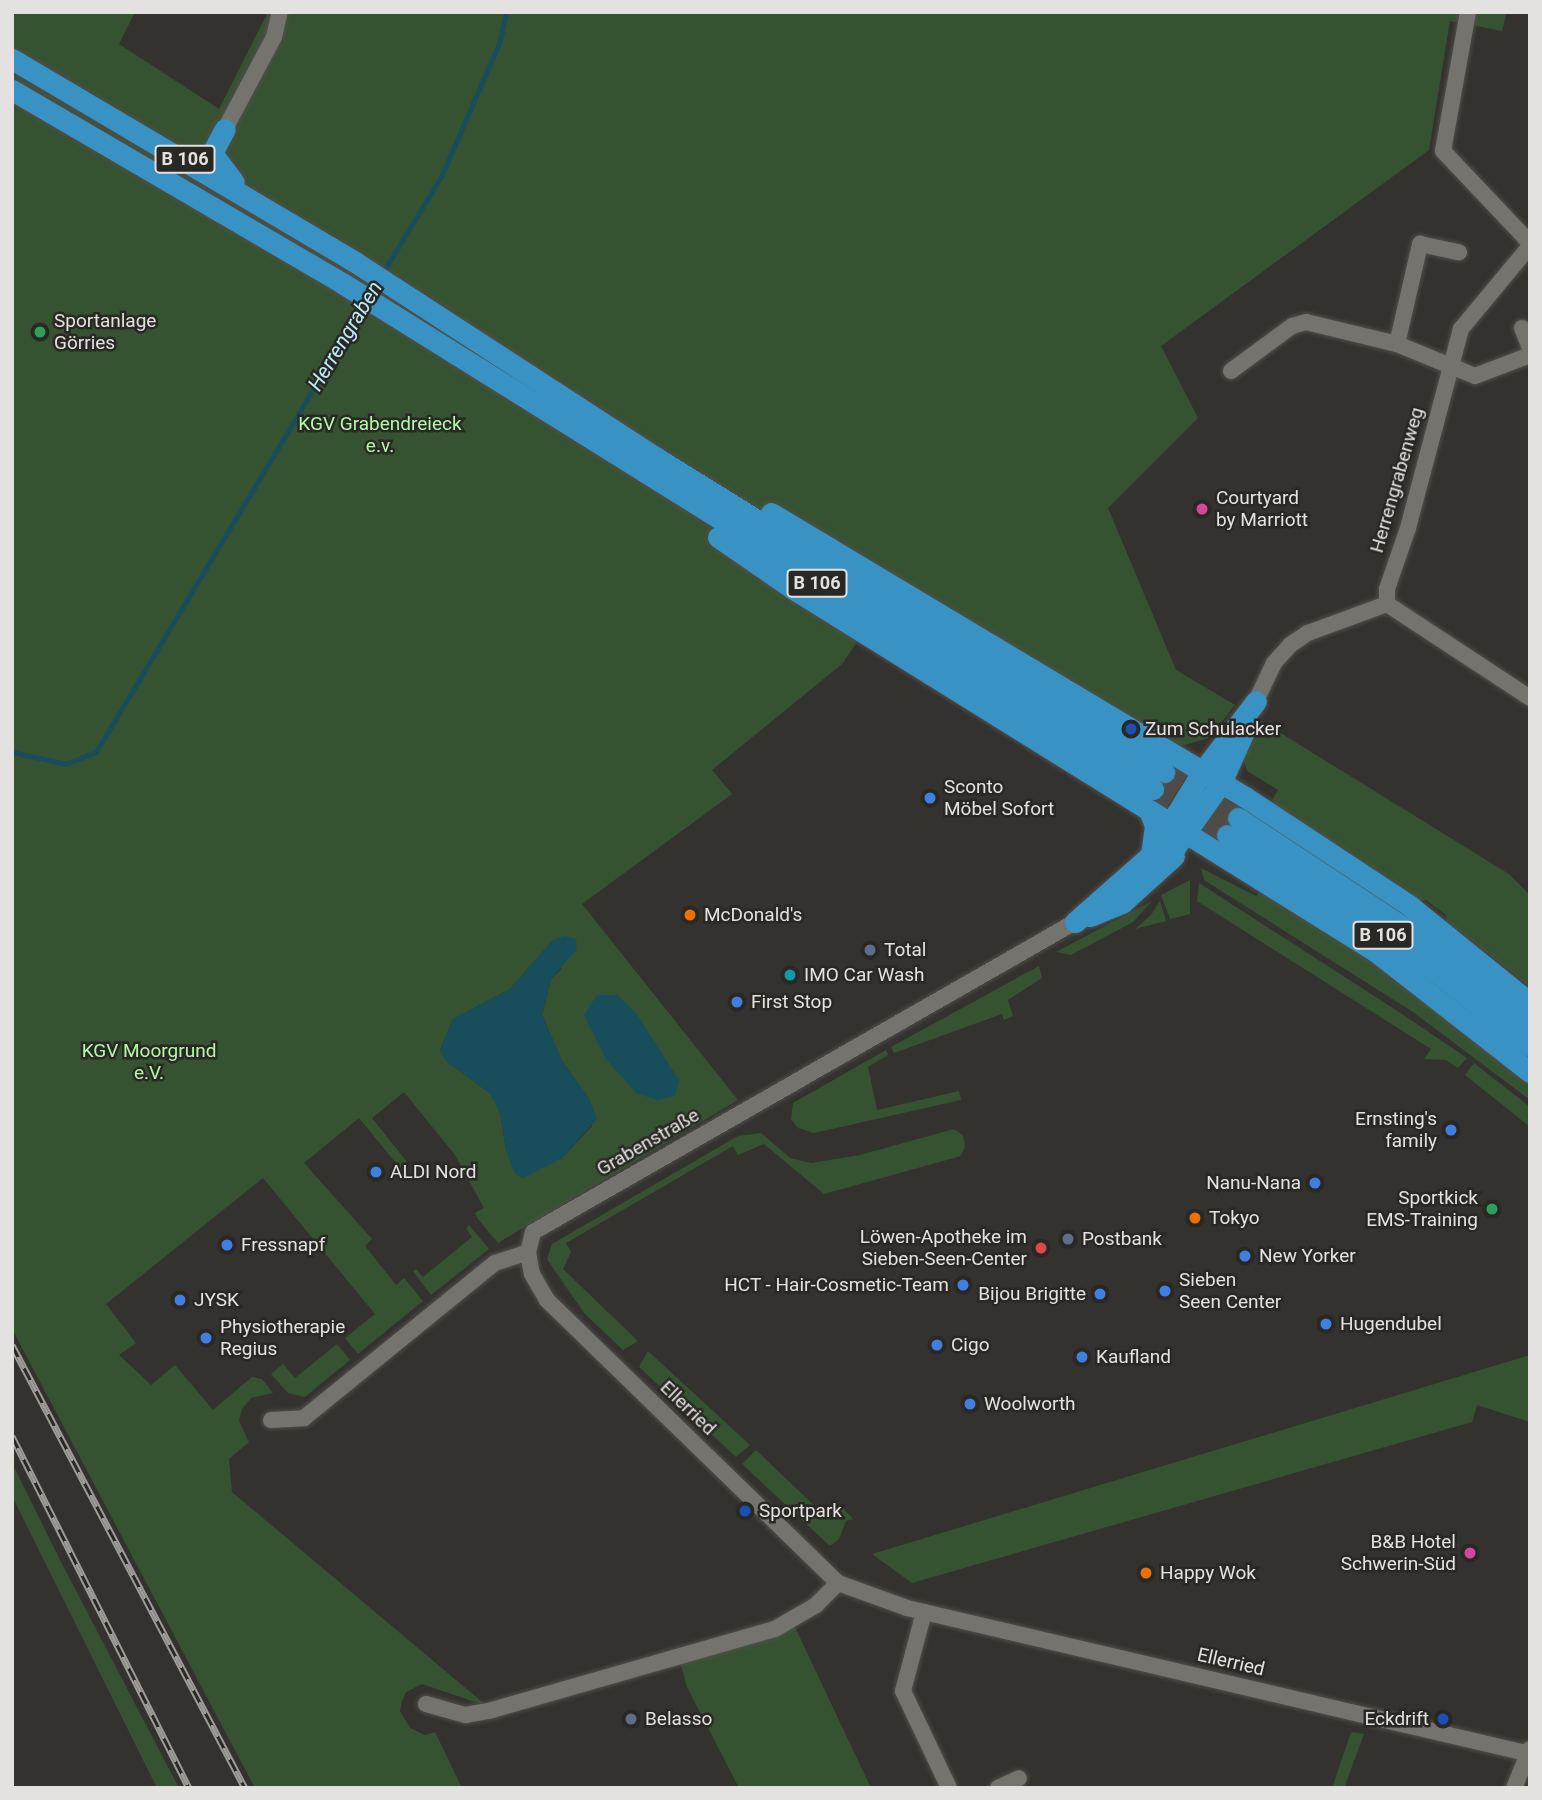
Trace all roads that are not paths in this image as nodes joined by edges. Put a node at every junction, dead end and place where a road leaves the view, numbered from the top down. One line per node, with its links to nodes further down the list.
1 (280, 12): 5 (street)
2 (1468, 12): 9 (street, Herrengrabenweg)
3 (12, 59): 7 (highway, B 106)
4 (12, 90): 21 (highway, B 106)
5 (225, 129): 6 (highway)
6 (212, 153): 7 (highway); 8 (highway)
7 (177, 154): 8 (highway, B 106)
8 (313, 237): 13 (highway, B 106)
9 (1530, 244): 15 (street, Herrengrabenweg)
10 (1459, 252): 12 (street)
11 (1522, 328): 14 (street)
12 (1396, 344): 15 (street); 16 (street)
13 (500, 356): 20 (highway); 21 (highway, B 106)
14 (1529, 357): 15 (street)
15 (1450, 368): 17 (street, Herrengrabenweg)
16 (1231, 371)
17 (1387, 604): 18 (street); 19 (street)
18 (1530, 698)
19 (1256, 701): 20 (highway)
20 (1212, 781): 22 (highway); 22 (highway); 26 (highway)
21 (1155, 790): 22 (highway); 24 (highway)
22 (1181, 815): 23 (highway); 24 (highway)
23 (1225, 833): 24 (highway); 27 (highway, B 106); 28 (highway, B 106); 29 (highway)
24 (1157, 859): 25 (highway)
25 (1074, 922): 30 (street, Grabenstraße)
26 (1530, 1003)
27 (1530, 1021)
28 (1530, 1046)
29 (1530, 1072)
30 (528, 1252): 31 (street); 32 (street, Ellerried)
31 (271, 1420)
32 (838, 1583): 33 (street, Ellerried); 34 (street)
33 (924, 1612): 35 (street, Ellerried); 37 (street)
34 (426, 1704)
35 (1529, 1752): 39 (street)
36 (1019, 1778): 38 (street)
37 (949, 1788)
38 (998, 1788)
39 (1514, 1788)

